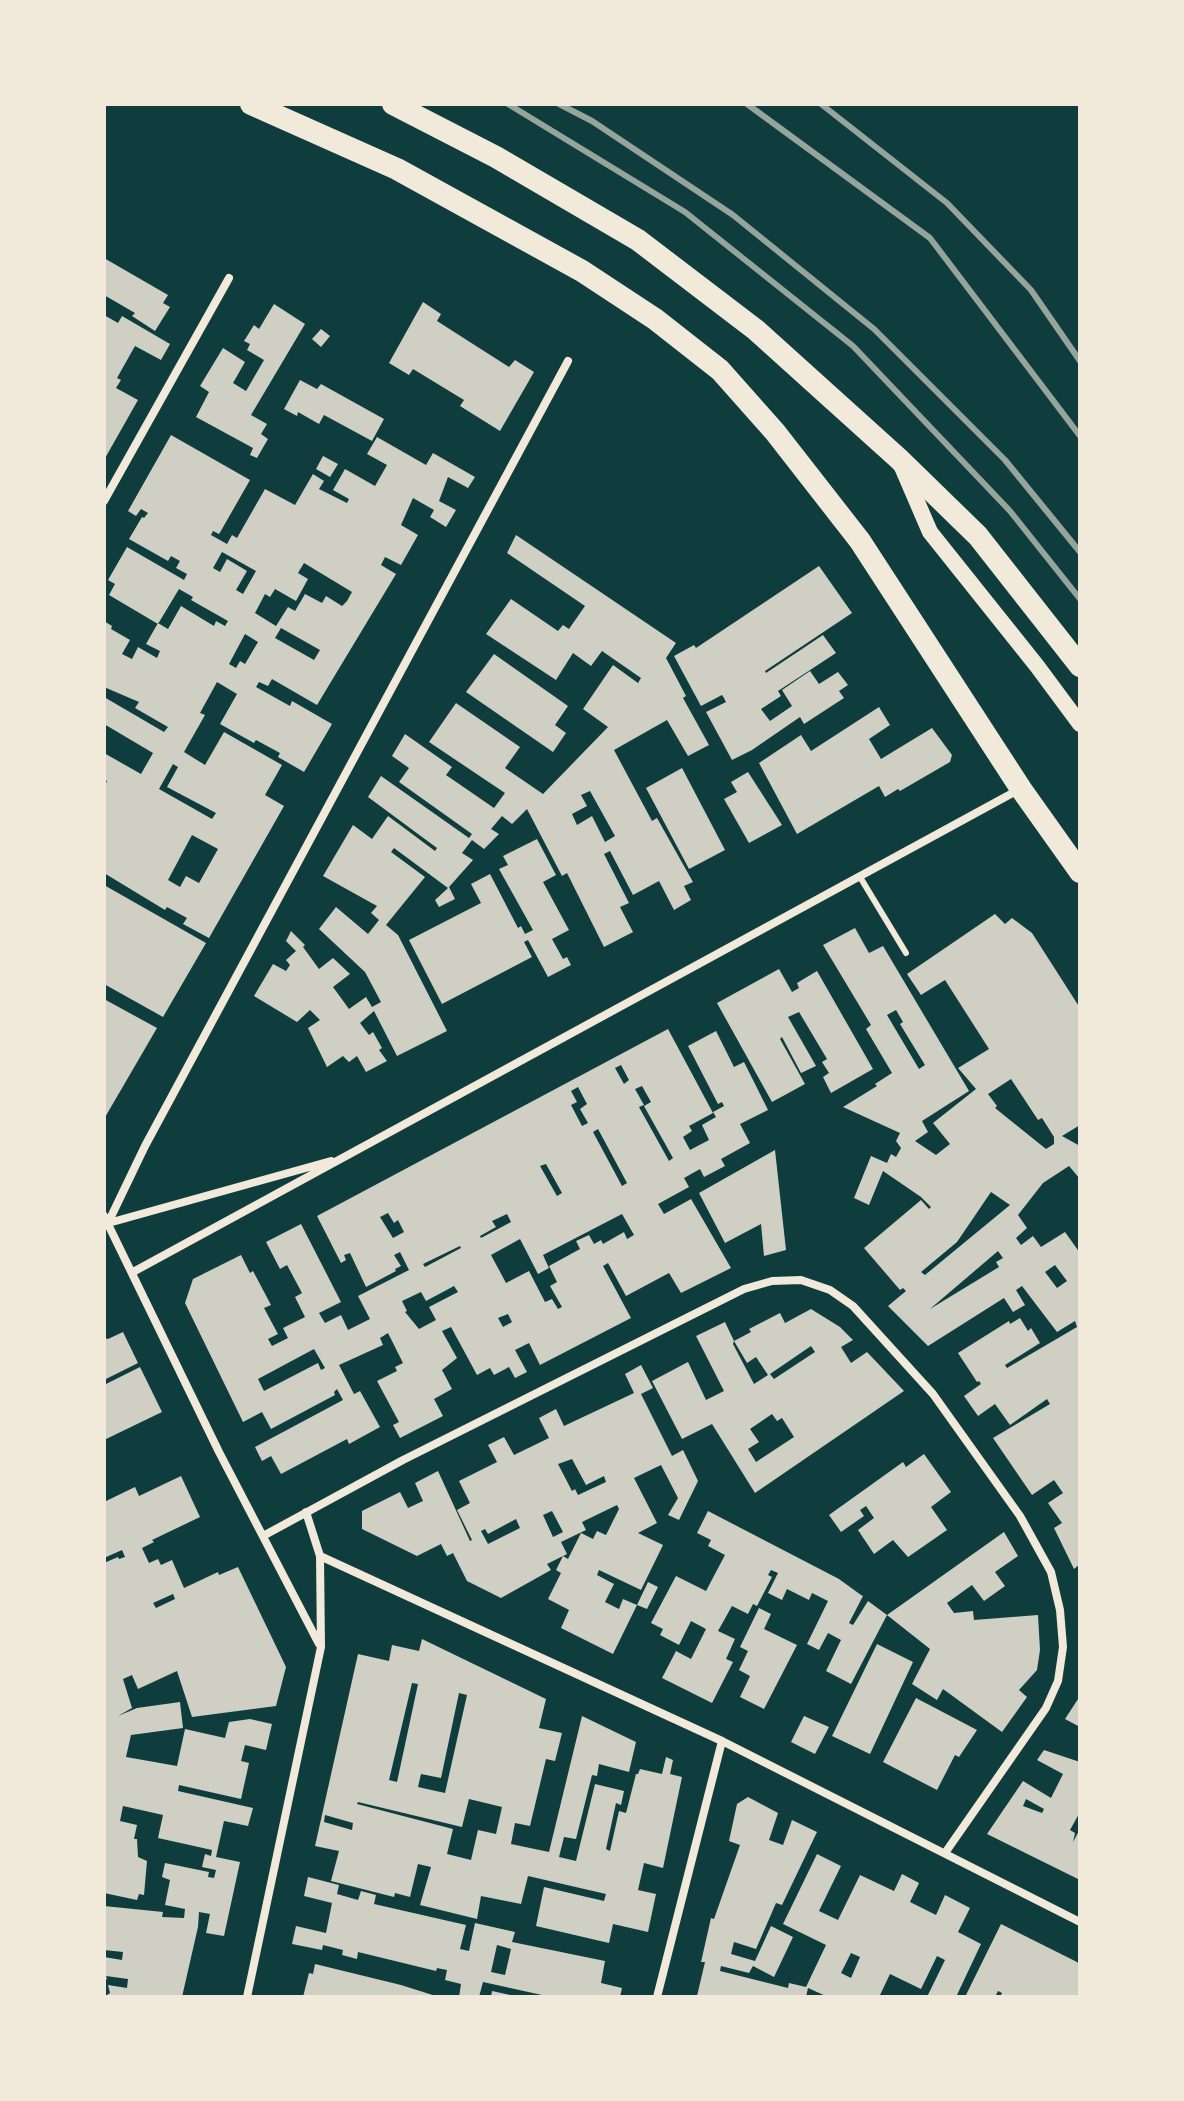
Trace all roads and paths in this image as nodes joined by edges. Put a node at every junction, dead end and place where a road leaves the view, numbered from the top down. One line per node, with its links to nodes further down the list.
1 (251, 104): 9 (highway)
2 (393, 104): 5 (highway)
3 (229, 278): 6 (street)
4 (568, 361): 16 (street)
5 (899, 459): 7 (highway); 8 (main road)
6 (104, 501)
7 (1080, 666)
8 (1080, 724)
9 (1021, 789): 10 (highway); 13 (street)
10 (1049, 830): 11 (main road); 12 (highway)
11 (1080, 857)
12 (1080, 872)
13 (860, 877): 14 (lane); 15 (street)
14 (906, 953)
15 (347, 1156): 16 (street); 17 (street)
16 (105, 1221): 17 (street)
17 (133, 1272): 19 (street)
18 (306, 1512): 19 (street); 20 (street); 23 (street)
19 (263, 1536): 21 (street)
20 (320, 1556): 21 (street); 22 (street)
21 (321, 1647): 25 (street)
22 (722, 1741): 23 (street); 26 (street)
23 (945, 1853): 24 (street)
24 (1080, 1922)
25 (247, 1997)
26 (657, 1997)

